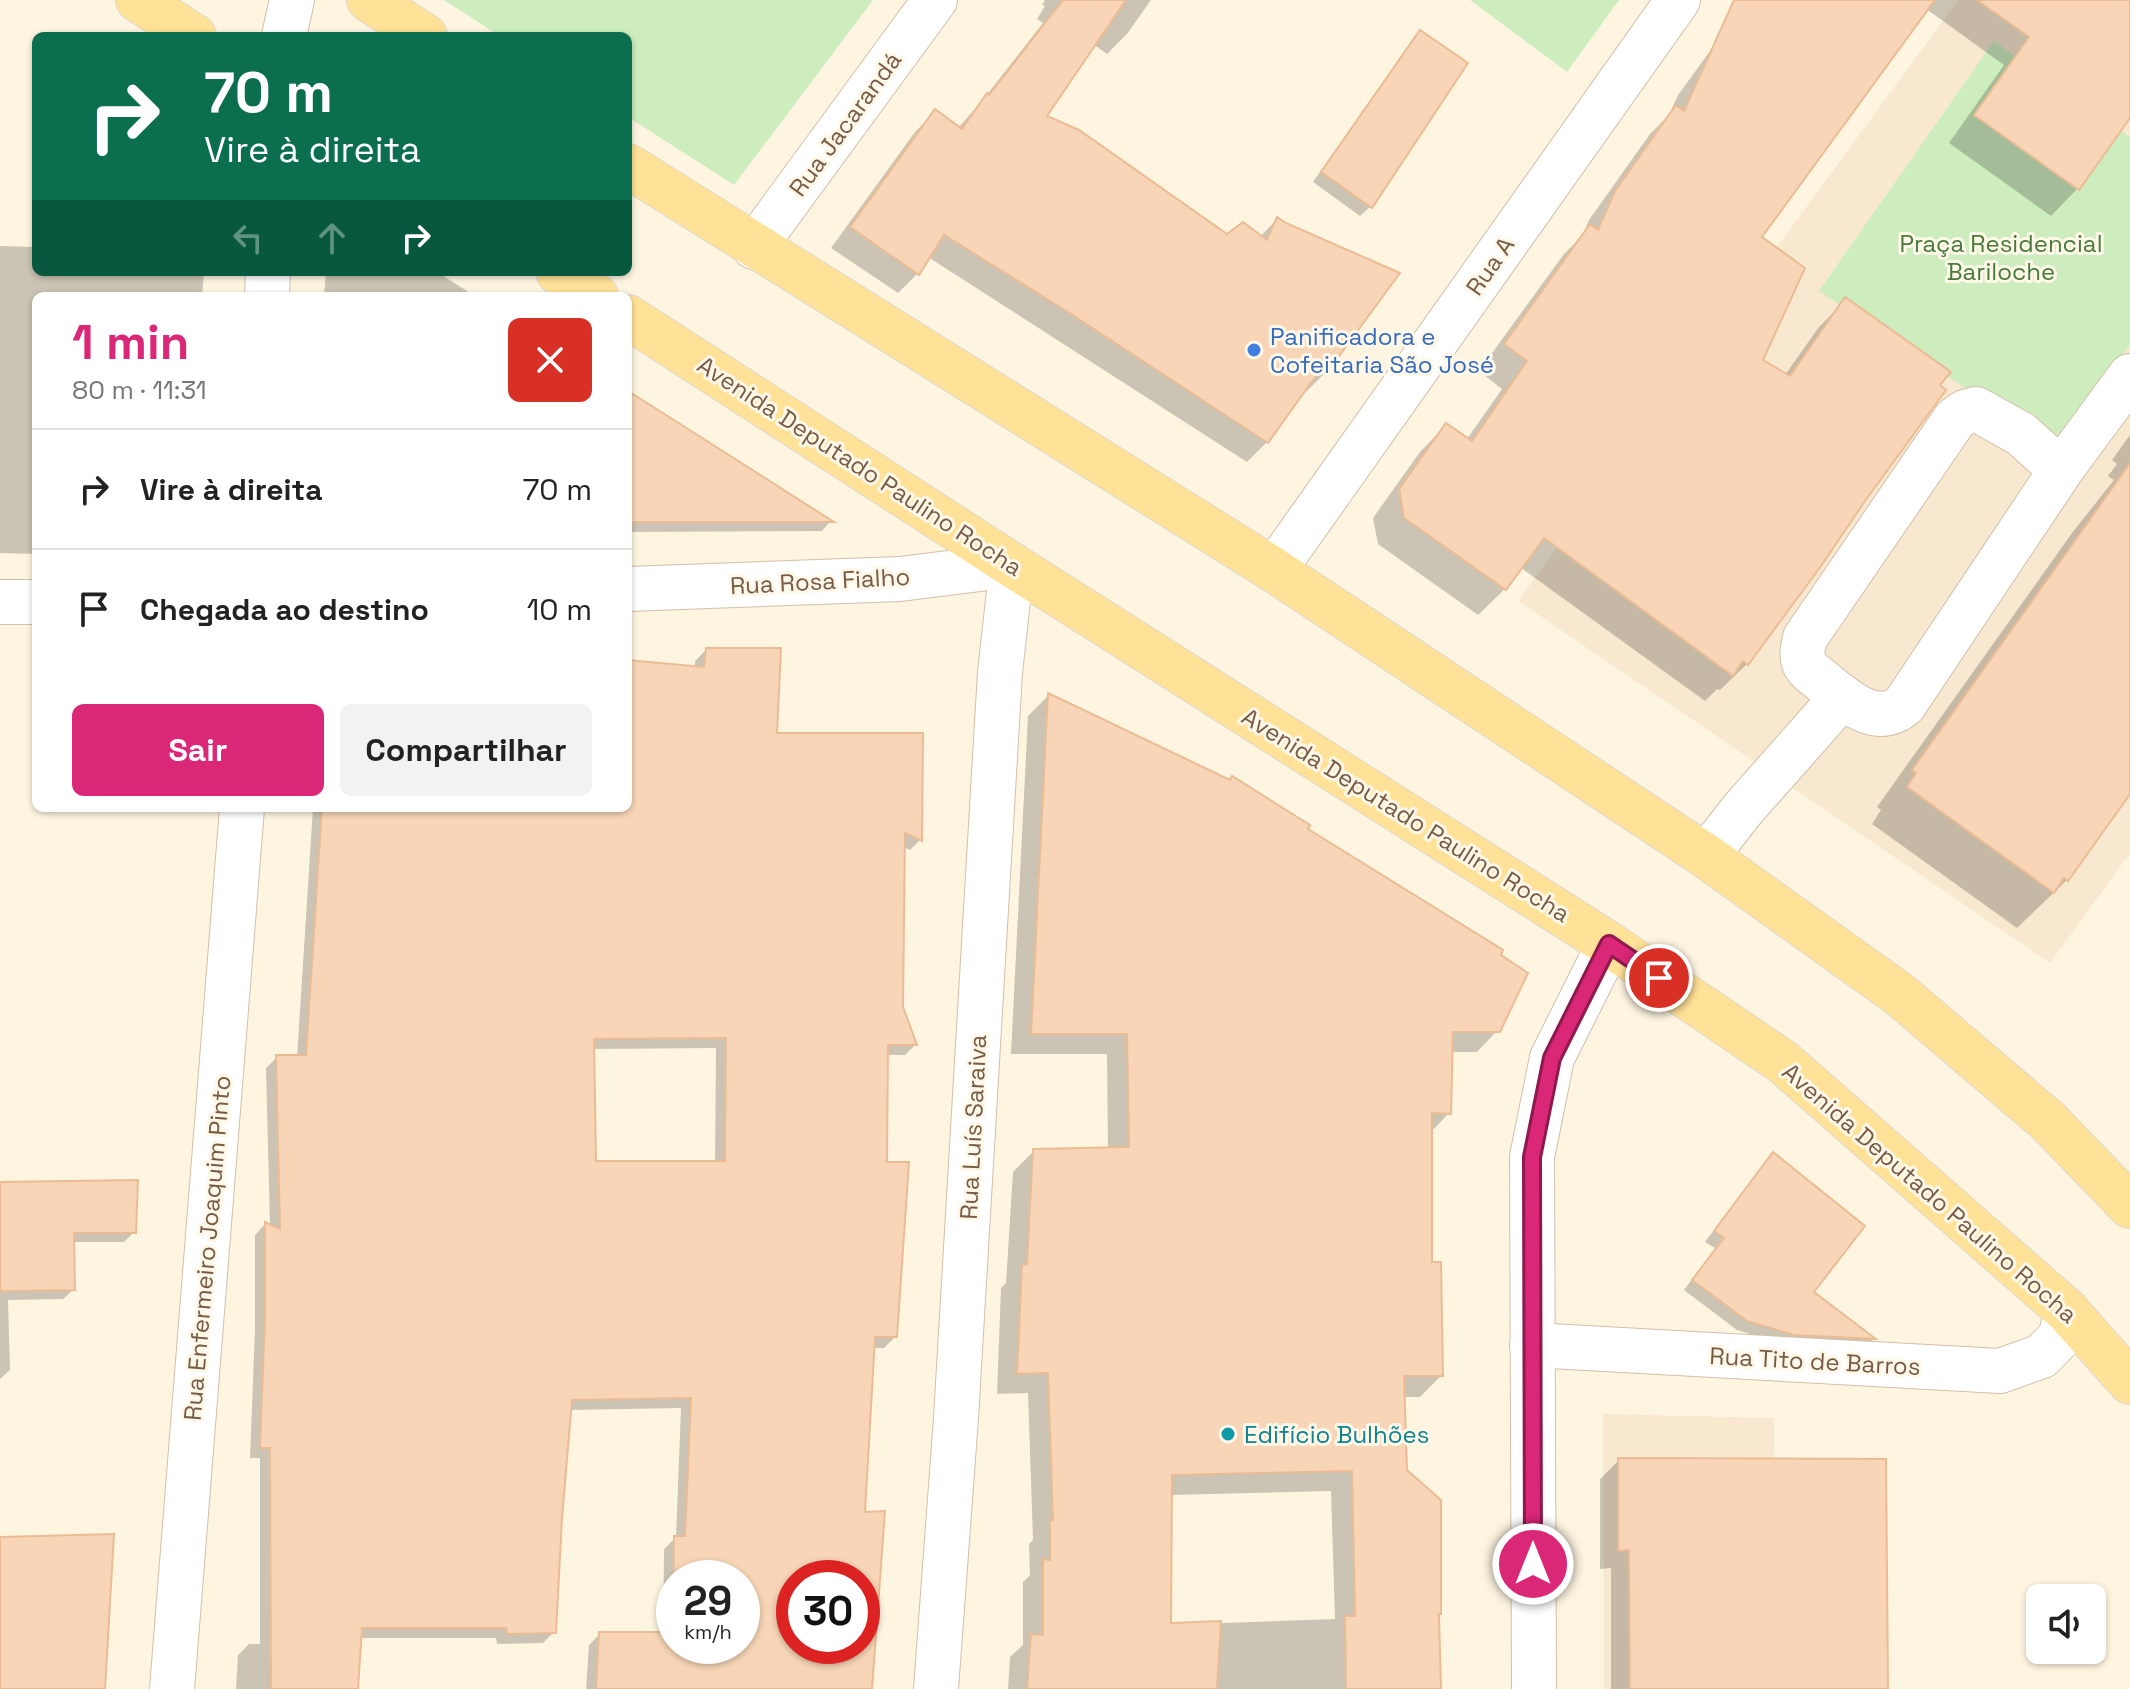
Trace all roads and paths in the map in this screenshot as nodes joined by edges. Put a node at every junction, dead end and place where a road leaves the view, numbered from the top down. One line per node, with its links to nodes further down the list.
1 (138, 0): 6 (main road)
2 (292, 0): 7 (street)
3 (369, 0): 8 (main road)
4 (935, 0): 10 (street, Rua Jacarandá)
5 (1678, 0): 17 (street, Rua A)
6 (188, 32)
7 (285, 32)
8 (419, 32)
9 (632, 169): 10 (main road)
10 (754, 247): 17 (main road)
11 (564, 276): 12 (main road)
12 (590, 292)
13 (632, 320): 16 (main road, Avenida Deputado Paulino Rocha)
14 (2130, 376): 15 (street)
15 (2061, 470): 21 (street); 21 (street)
16 (1012, 565): 18 (street, Rua Rosa Fialho); 24 (main road, Avenida Deputado Paulino Rocha); 30 (street, Rua Luís Saraiva)
17 (1274, 570): 23 (main road)
18 (632, 589)
19 (0, 602): 20 (street)
20 (32, 602)
21 (1842, 697): 23 (street)
22 (242, 812): 29 (street, Rua Enfermeiro Joaquim Pinto)
23 (1706, 856): 25 (main road)
24 (1609, 944): 26 (main road, Avenida Deputado Paulino Rocha); 27 (street)
25 (2130, 1206)
26 (2066, 1310): 27 (street, Rua Tito de Barros); 28 (main road, Avenida Deputado Paulino Rocha)
27 (1532, 1345): 31 (street)
28 (2130, 1382)
29 (172, 1689)
30 (936, 1689)
31 (1534, 1689)

